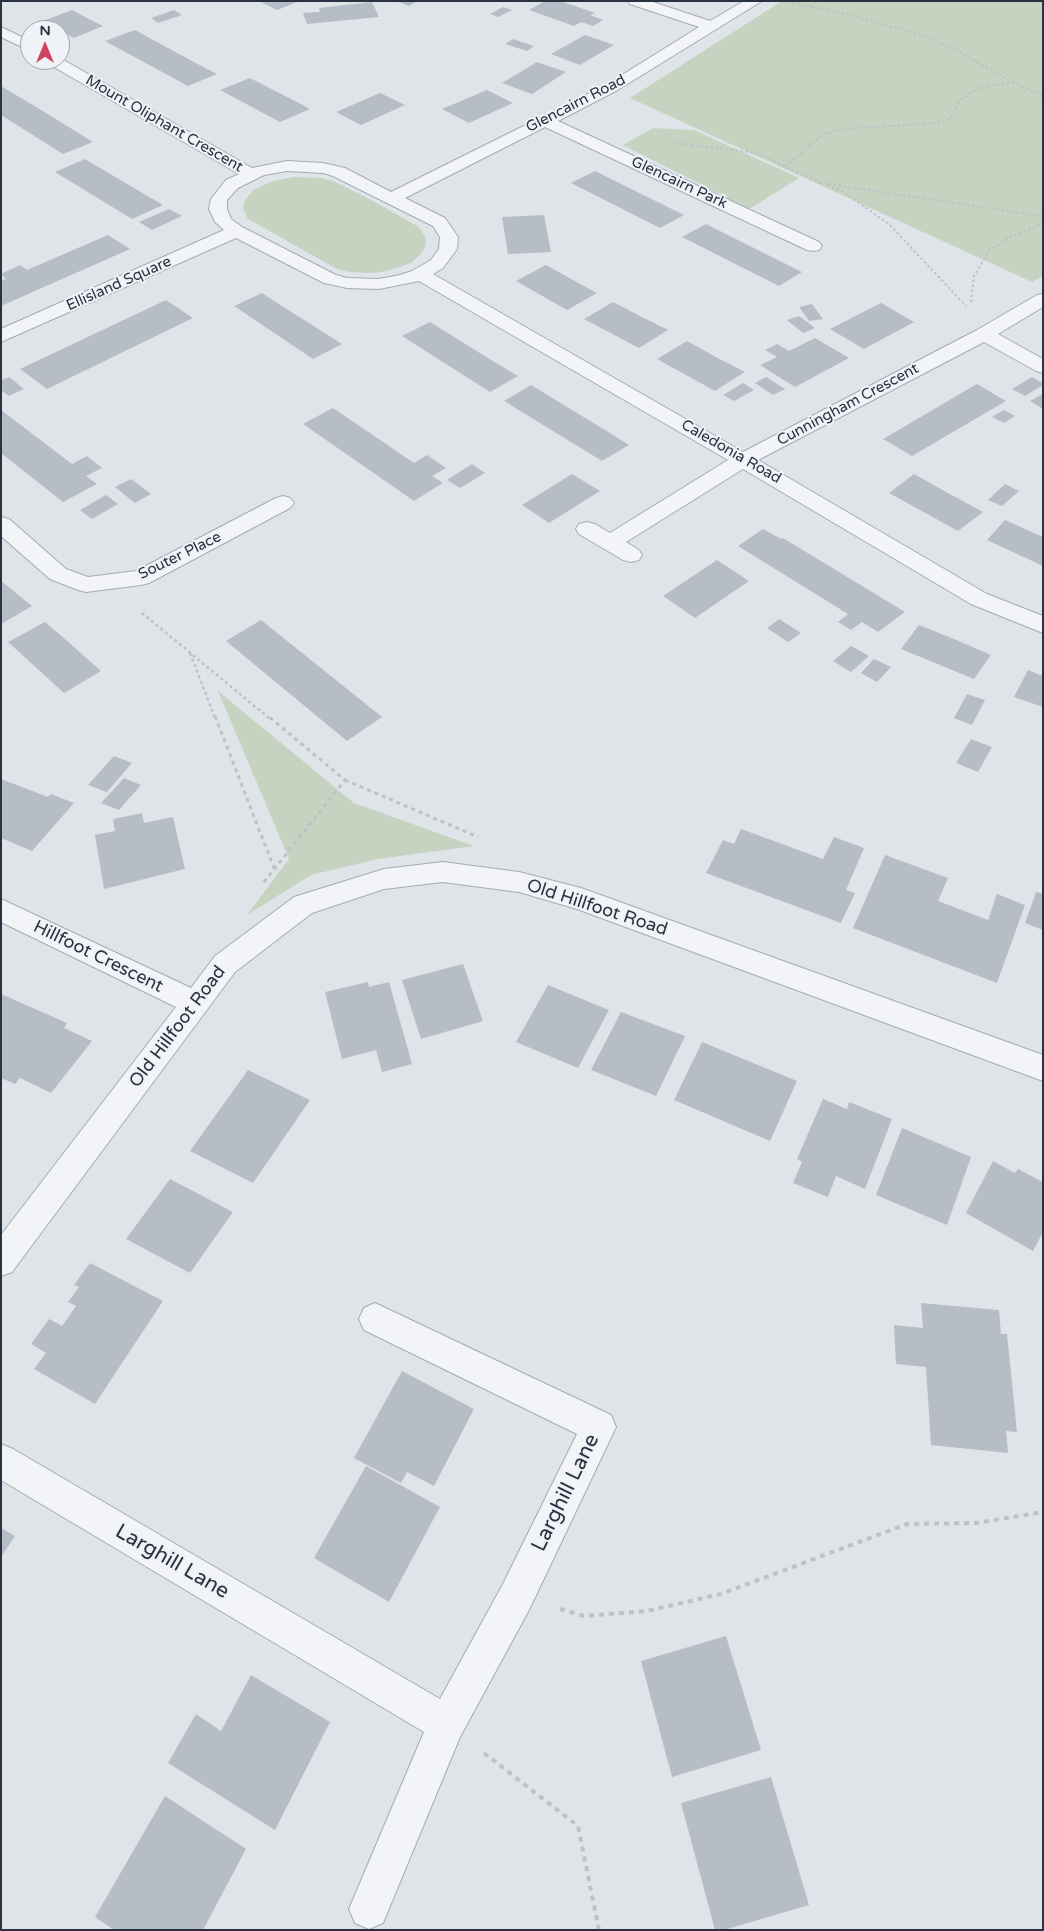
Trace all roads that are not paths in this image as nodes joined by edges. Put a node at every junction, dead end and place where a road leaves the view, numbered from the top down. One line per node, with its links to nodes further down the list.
1 (635, 1): 3 (street)
2 (755, 1): 3 (street, Glencairn Road)
3 (710, 26): 7 (street, Glencairn Road)
4 (1, 31): 5 (street)
5 (20, 41)
6 (69, 70): 8 (street, Mount Oliphant Crescent)
7 (545, 121): 9 (street, Glencairn Road); 11 (street, Glencairn Park)
8 (251, 174): 9 (street); 10 (street)
9 (392, 198): 12 (street)
10 (236, 231): 12 (street); 15 (street, Ellisland Square)
11 (813, 246)
12 (421, 274): 17 (street, Caledonia Road)
13 (1043, 299): 14 (street, Cunningham Crescent)
14 (984, 334): 16 (street); 17 (street, Cunningham Crescent)
15 (1, 336)
16 (1043, 367)
17 (743, 460): 21 (street, Cunningham Crescent); 23 (street, Caledonia Road)
18 (282, 503): 19 (street, Souter Place)
19 (1, 524)
20 (587, 529): 21 (street)
21 (611, 542): 22 (street)
22 (631, 554)
23 (1043, 625)
24 (1, 910): 25 (street, Hillfoot Crescent)
25 (196, 1003): 26 (street, Old Hillfoot Road); 27 (street, Old Hillfoot Road)
26 (1043, 1068)
27 (1, 1261)
28 (375, 1319): 30 (street, Larghill Lane)
29 (1, 1462): 30 (street, Larghill Lane)
30 (447, 1724): 31 (street, Larghill Lane)
31 (369, 1909)

